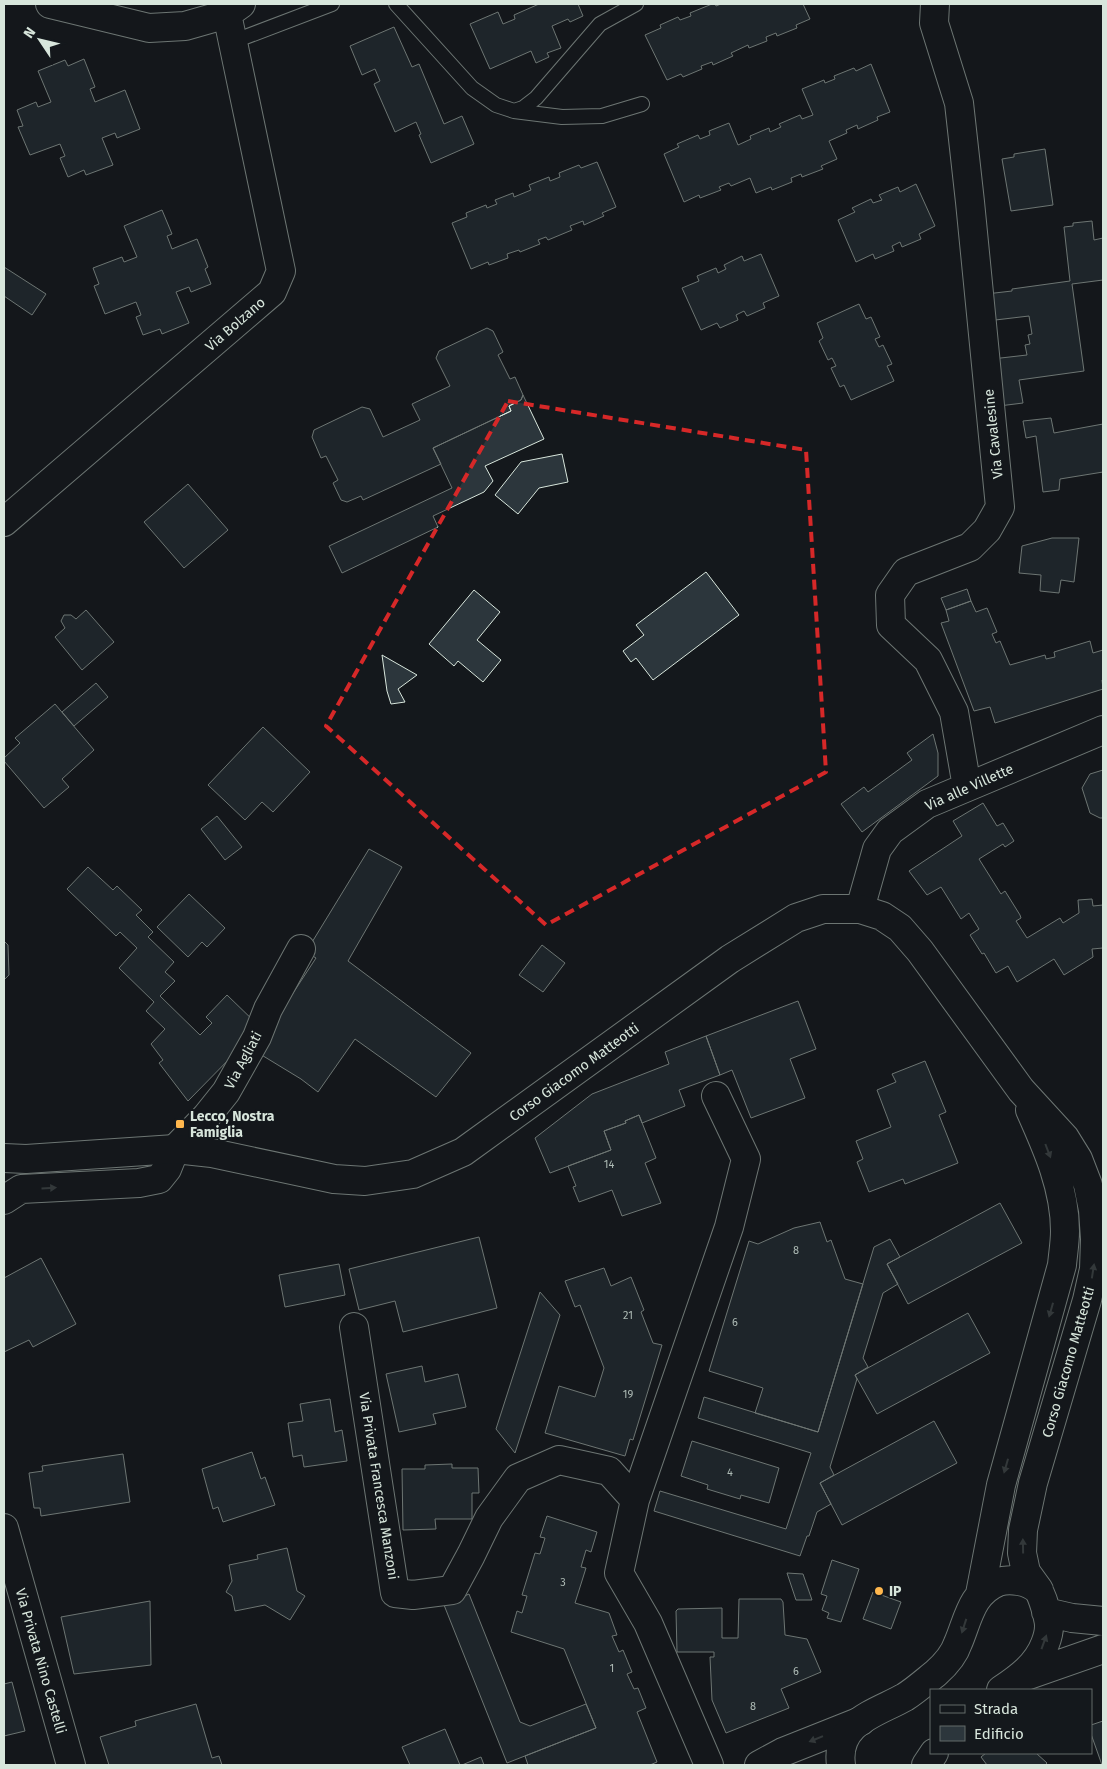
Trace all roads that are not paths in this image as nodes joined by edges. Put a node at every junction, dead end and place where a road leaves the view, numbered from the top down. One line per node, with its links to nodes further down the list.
1 (50, 4): 6 (street)
2 (332, 4): 7 (lane)
3 (396, 4): 9 (lane)
4 (636, 4): 9 (lane)
5 (935, 4): 12 (street, Via Cavalesine)
6 (234, 9): 7 (street, Via Bolzano)
7 (232, 42): 10 (street, Via Bolzano)
8 (642, 104): 9 (lane)
9 (514, 111)
10 (4, 522)
11 (1103, 730): 12 (street, Via alle Villette)
12 (967, 787): 13 (street, Via alle Villette)
13 (860, 909): 15 (street, Corso Giacomo Matteotti); 17 (street, Corso Giacomo Matteotti)
14 (301, 949): 17 (street, Via Agliati)
15 (1021, 1090): 23 (street, Corso Giacomo Matteotti, one-way to 23); 24 (street, Corso Giacomo Matteotti, one-way to 15)
16 (716, 1096): 21 (street)
17 (175, 1149): 18 (street, Corso Giacomo Matteotti); 19 (street, Via Agliati, one-way to 17)
18 (15, 1158)
19 (4, 1200)
20 (354, 1328): 21 (street, Via Privata Francesca Manzoni)
21 (635, 1500): 31 (street)
22 (4, 1528): 30 (street, Via Privata Nino Castelli)
23 (980, 1594): 24 (street); 28 (street, one-way to 28)
24 (1043, 1601): 25 (street); 27 (street, one-way to 24)
25 (1103, 1621)
26 (1103, 1649): 27 (street)
27 (1010, 1684)
28 (861, 1721): 32 (street, one-way to 32); 33 (street)
29 (933, 1754): 34 (street)
30 (71, 1765)
31 (709, 1765)
32 (759, 1765)
33 (841, 1765)
34 (926, 1765)

